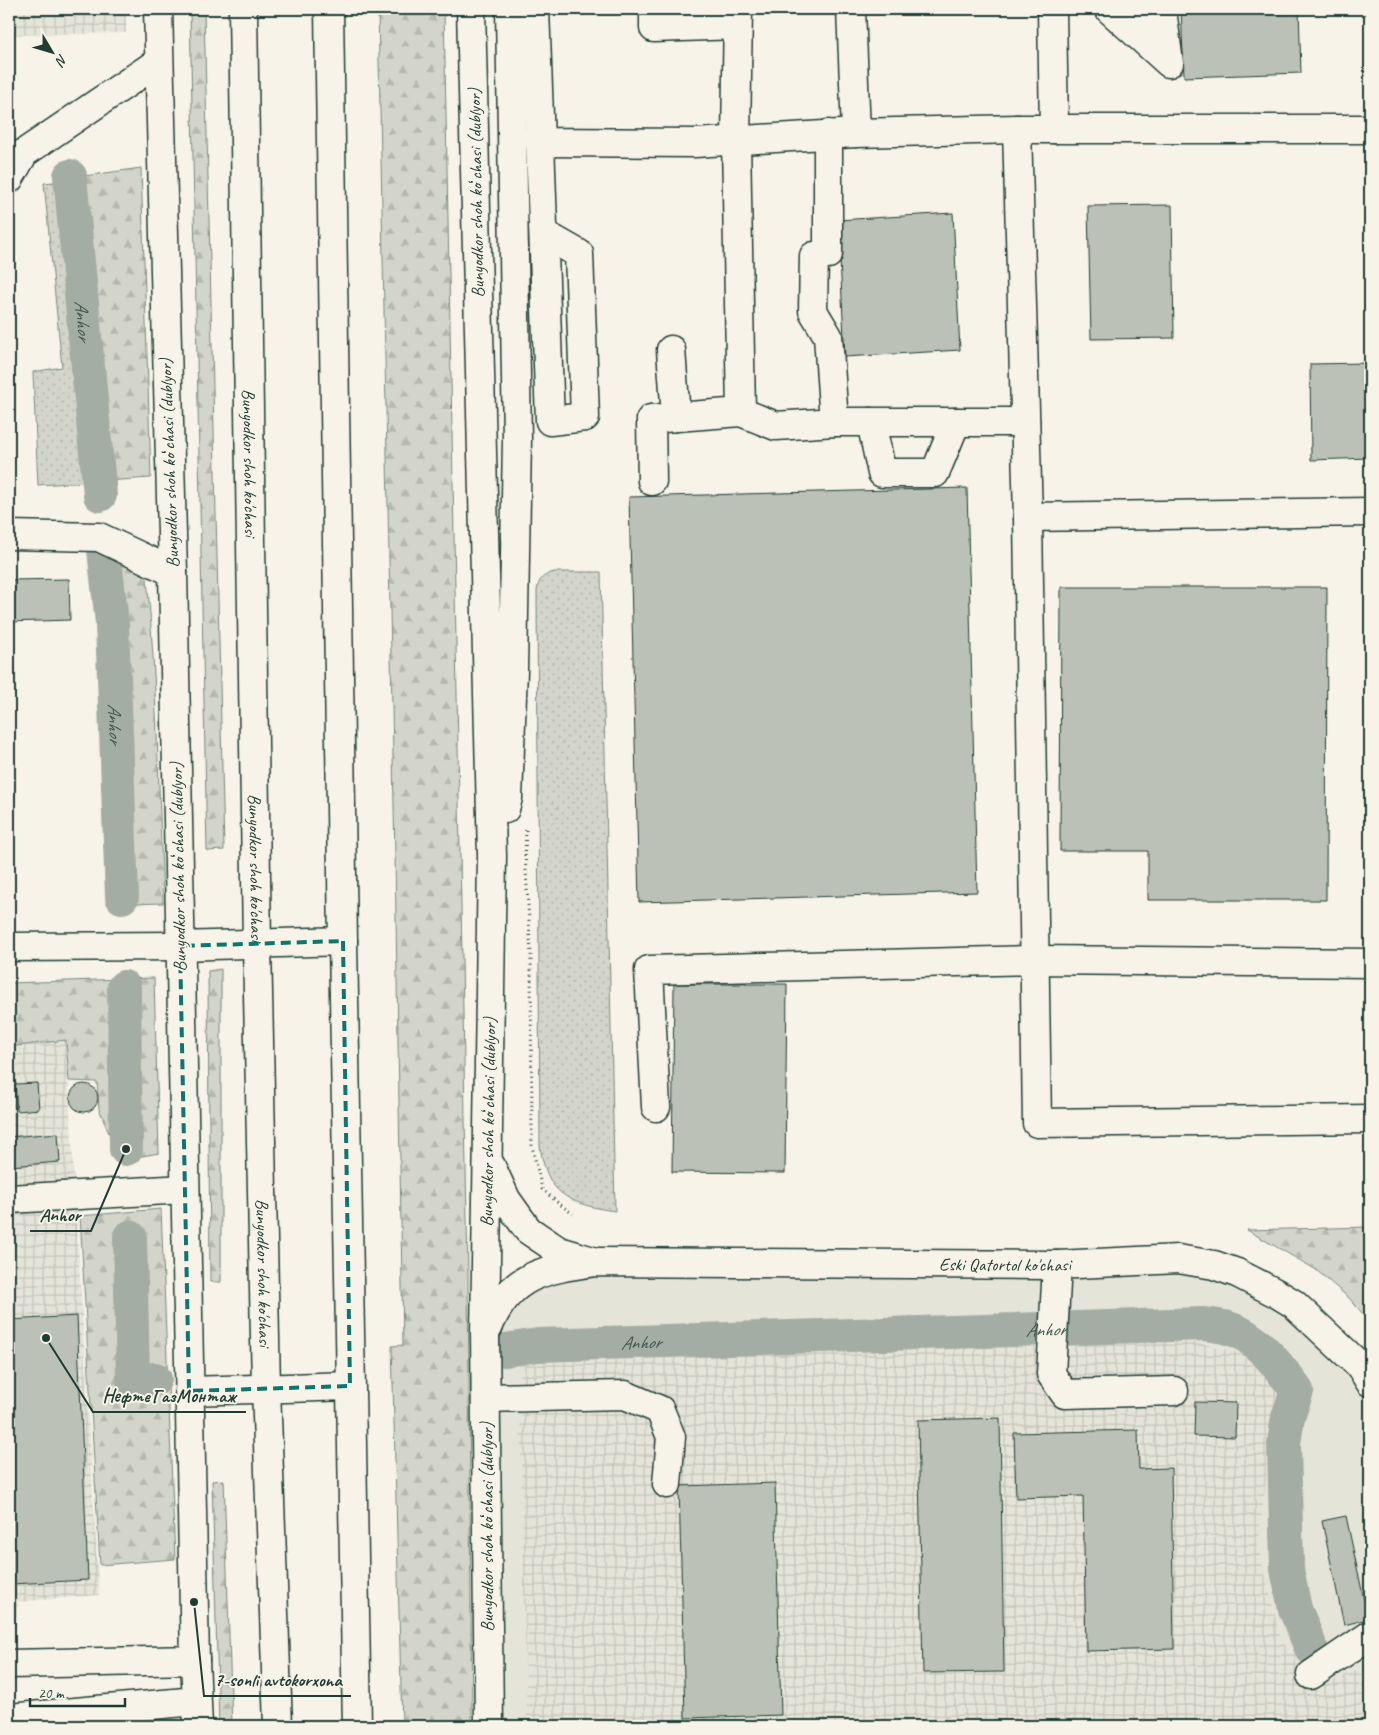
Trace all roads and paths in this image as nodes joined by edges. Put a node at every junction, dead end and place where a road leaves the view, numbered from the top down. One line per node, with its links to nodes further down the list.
1 (158, 9): 11 (street, Bunyodkor shoh koʻchasi (dublyor))
2 (243, 9): 36 (street, Bunyodkor shoh ko'chasi)
3 (329, 9): 35 (street)
4 (471, 9): 34 (street, Bunyodkor shoh koʻchasi (dublyor))
5 (510, 9): 34 (street)
6 (535, 9): 18 (street)
7 (654, 9): 10 (street)
8 (851, 9): 15 (street)
9 (1052, 9): 13 (street)
10 (737, 17): 17 (street)
11 (158, 62): 19 (street); 32 (street, Bunyodkor shoh koʻchasi (dublyor))
12 (1017, 129): 13 (street); 15 (street); 27 (street)
13 (1054, 129): 14 (street)
14 (1370, 129)
15 (856, 133): 16 (street)
16 (828, 134): 17 (street); 24 (street)
17 (736, 140): 18 (street); 22 (street)
18 (540, 142): 20 (street)
19 (9, 179)
20 (544, 234): 20 (street)
21 (671, 350): 23 (street)
22 (741, 412): 23 (street); 24 (street)
23 (676, 417): 28 (street)
24 (834, 422): 25 (street)
25 (870, 422): 26 (street); 26 (street)
26 (956, 422): 27 (street)
27 (1025, 422): 30 (street)
28 (652, 481)
29 (1368, 513): 30 (street)
30 (1028, 517): 39 (street)
31 (9, 535): 32 (street)
32 (172, 572): 37 (street, Bunyodkor shoh koʻchasi (dublyor))
33 (526, 824): 46 (path)
34 (492, 856): 43 (street, Bunyodkor shoh koʻchasi (dublyor))
35 (342, 941): 36 (street); 51 (street)
36 (257, 944): 37 (street); 52 (street, Bunyodkor shoh ko'chasi)
37 (180, 946): 38 (street); 44 (street, Bunyodkor shoh koʻchasi (dublyor))
38 (9, 947)
39 (1034, 960): 40 (street); 41 (street); 42 (street)
40 (1370, 963)
41 (656, 1107)
42 (1370, 1119)
43 (487, 1157): 47 (street, Eski Qatortol ko'chasi); 49 (street, Bunyodkor shoh koʻchasi (dublyor))
44 (185, 1189): 45 (street); 54 (street, Bunyodkor shoh koʻchasi (dublyor))
45 (9, 1199)
46 (573, 1214)
47 (597, 1262): 48 (street, Eski Qatortol ko'chasi); 49 (street, Eski Qatortol ko'chasi)
48 (1057, 1265): 50 (street, Eski Qatortol ko'chasi); 53 (street)
49 (485, 1334): 55 (street, Bunyodkor shoh koʻchasi (dublyor))
50 (1367, 1374)
51 (350, 1386): 52 (street); 64 (street)
52 (266, 1388): 54 (street); 63 (street, Bunyodkor shoh ko'chasi)
53 (1174, 1391)
54 (190, 1392): 58 (street, Bunyodkor shoh koʻchasi (dublyor))
55 (486, 1398): 56 (street); 65 (street, Bunyodkor shoh koʻchasi (dublyor))
56 (667, 1484)
57 (1370, 1635): 60 (street)
58 (195, 1660): 59 (street); 61 (street, Bunyodkor shoh koʻchasi (dublyor))
59 (9, 1664)
60 (1312, 1675)
61 (197, 1714): 62 (street)
62 (9, 1718)
63 (278, 1726)
64 (358, 1726)
65 (489, 1726)

